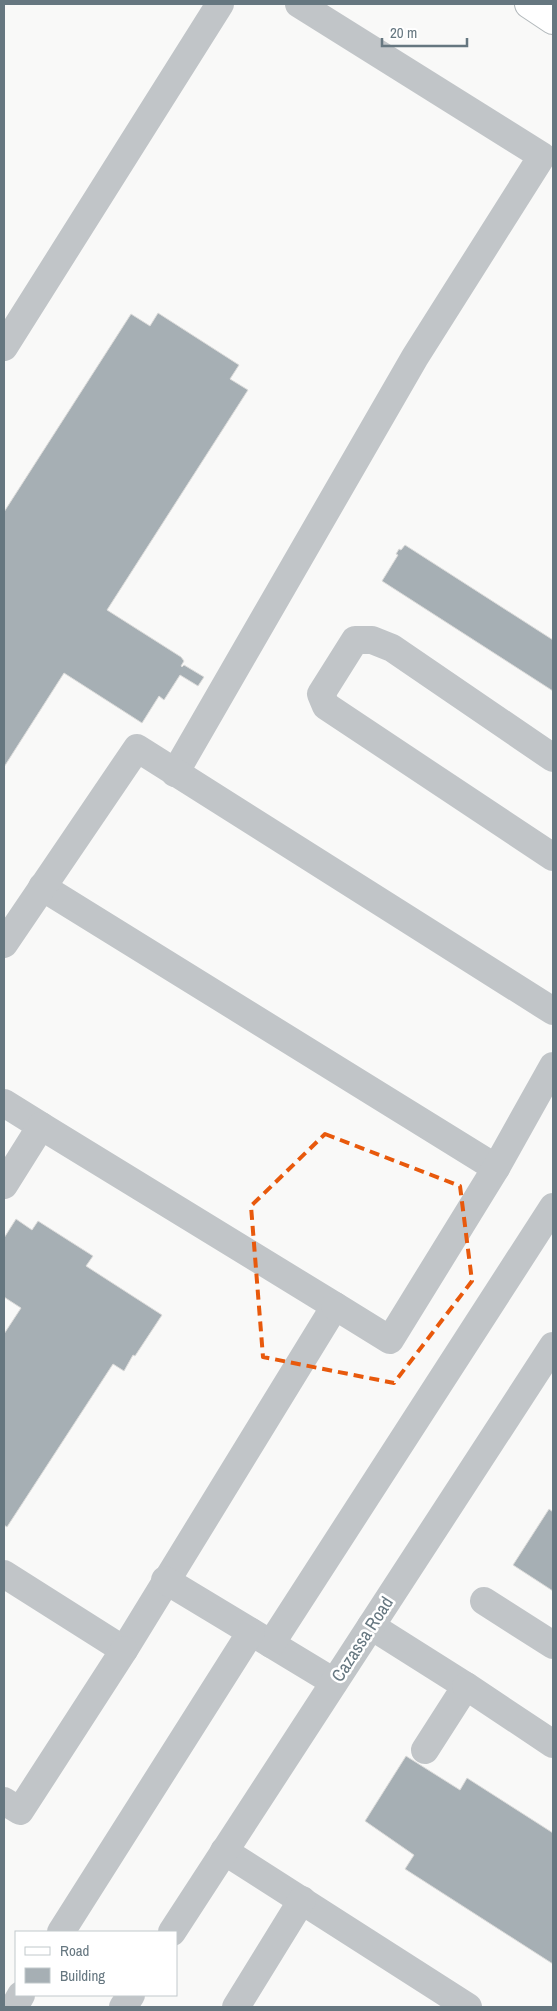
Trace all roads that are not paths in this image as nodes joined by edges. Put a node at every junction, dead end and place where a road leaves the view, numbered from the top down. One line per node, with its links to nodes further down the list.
1 (220, 4): 5 (street)
2 (299, 4): 7 (street)
3 (530, 4): 4 (main road)
4 (553, 20)
5 (4, 347)
6 (553, 758): 8 (street)
7 (175, 773): 9 (street); 11 (street)
8 (553, 857)
9 (42, 887): 10 (street); 15 (street)
10 (4, 944)
11 (553, 1011)
12 (553, 1066): 15 (street)
13 (4, 1103): 14 (street)
14 (41, 1126): 16 (street); 18 (street)
15 (496, 1168): 18 (street)
16 (4, 1184)
17 (553, 1207): 24 (street)
18 (335, 1306): 21 (street)
19 (553, 1346): 23 (street, Cazassa Road)
20 (4, 1574): 26 (street)
21 (165, 1580): 24 (street); 26 (street)
22 (484, 1601): 25 (street)
23 (371, 1626): 27 (street, Cazassa Road); 28 (street)
24 (261, 1638): 27 (street); 34 (street)
25 (553, 1645)
26 (124, 1650): 31 (street)
27 (334, 1682): 32 (street, Cazassa Road)
28 (466, 1686): 29 (street); 30 (street)
29 (553, 1744)
30 (425, 1750)
31 (4, 1801)
32 (224, 1851): 33 (street); 35 (street, Cazassa Road)
33 (302, 1900): 38 (street); 39 (street)
34 (62, 1931)
35 (173, 1931)
36 (130, 1996): 37 (street)
37 (123, 2007)
38 (236, 2007)
39 (468, 2007)

